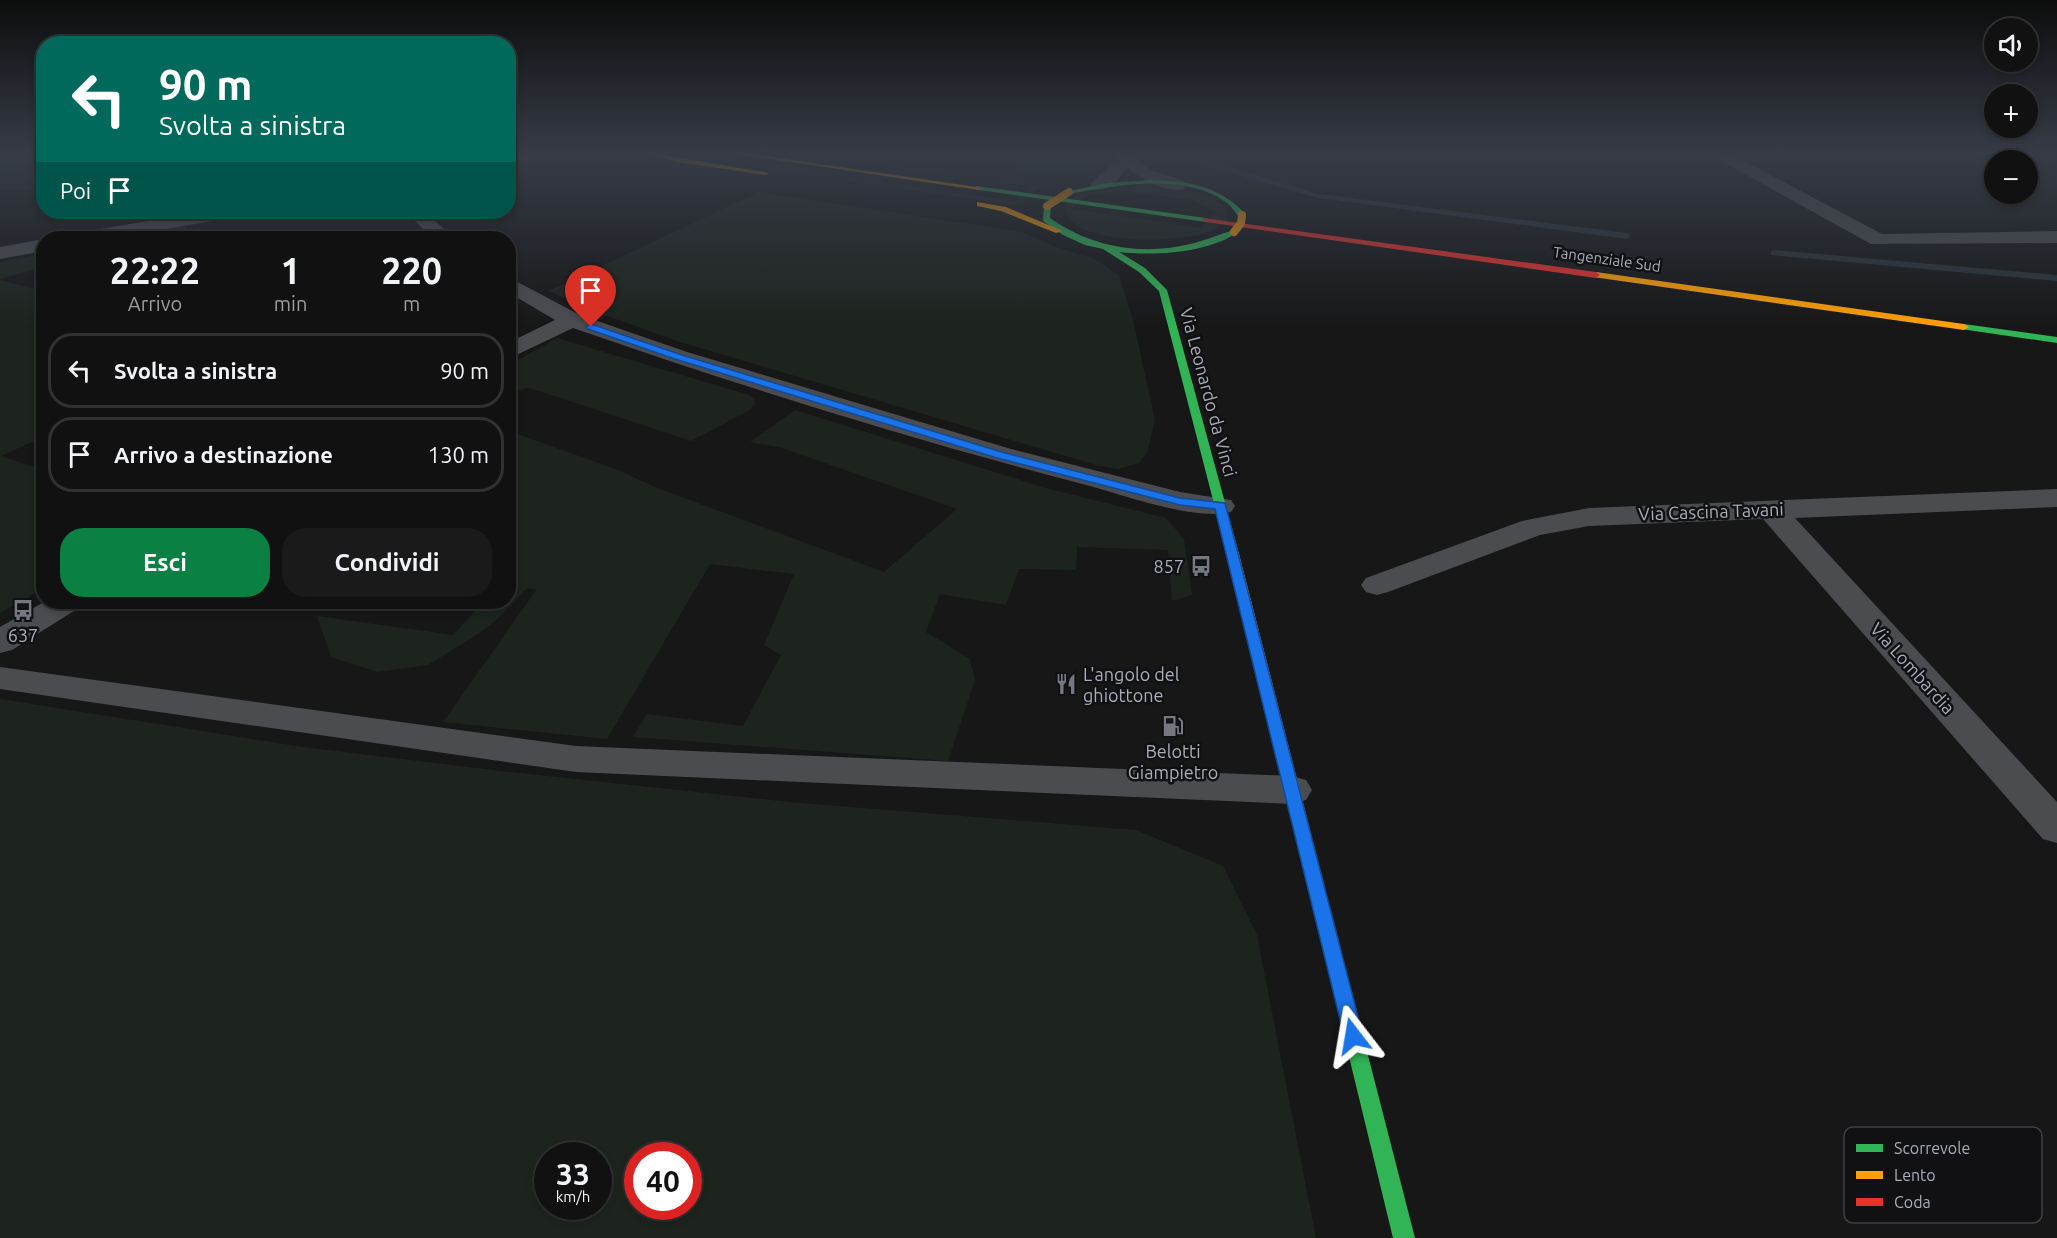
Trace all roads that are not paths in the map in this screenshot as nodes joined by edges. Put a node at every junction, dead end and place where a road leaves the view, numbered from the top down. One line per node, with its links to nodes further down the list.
1 (1010, 212): 10 (main road)
2 (1046, 212): 10 (main road, bridge)
3 (1157, 212): 20 (main road, Tangenziale Sud)
4 (1243, 212): 12 (main road, bridge)
5 (1827, 212): 11 (street)
6 (190, 219): 8 (street)
7 (422, 219): 9 (street)
8 (123, 231)
9 (436, 231)
10 (1059, 231): 15 (main road)
11 (2057, 237)
12 (1214, 242): 13 (main road); 15 (main road); 17 (main road)
13 (1238, 244)
14 (36, 246): 16 (street)
15 (1103, 246): 25 (main road, Via Leonardo da Vinci)
16 (0, 253)
17 (1180, 263)
18 (516, 288): 19 (street)
19 (572, 320): 22 (street); 25 (street)
20 (2057, 340)
21 (1998, 346): 23 (main road)
22 (516, 348)
23 (2057, 351)
24 (2057, 498): 26 (street, Via Cascina Tavani)
25 (1221, 506): 31 (main road, Via Leonardo da Vinci)
26 (1770, 508): 27 (street, Via Cascina Tavani); 32 (street, Via Lombardia)
27 (1377, 585)
28 (54, 609): 29 (street)
29 (0, 642)
30 (0, 678): 31 (street)
31 (1292, 789): 33 (main road, Via Leonardo da Vinci)
32 (2057, 828)
33 (1404, 1238)

